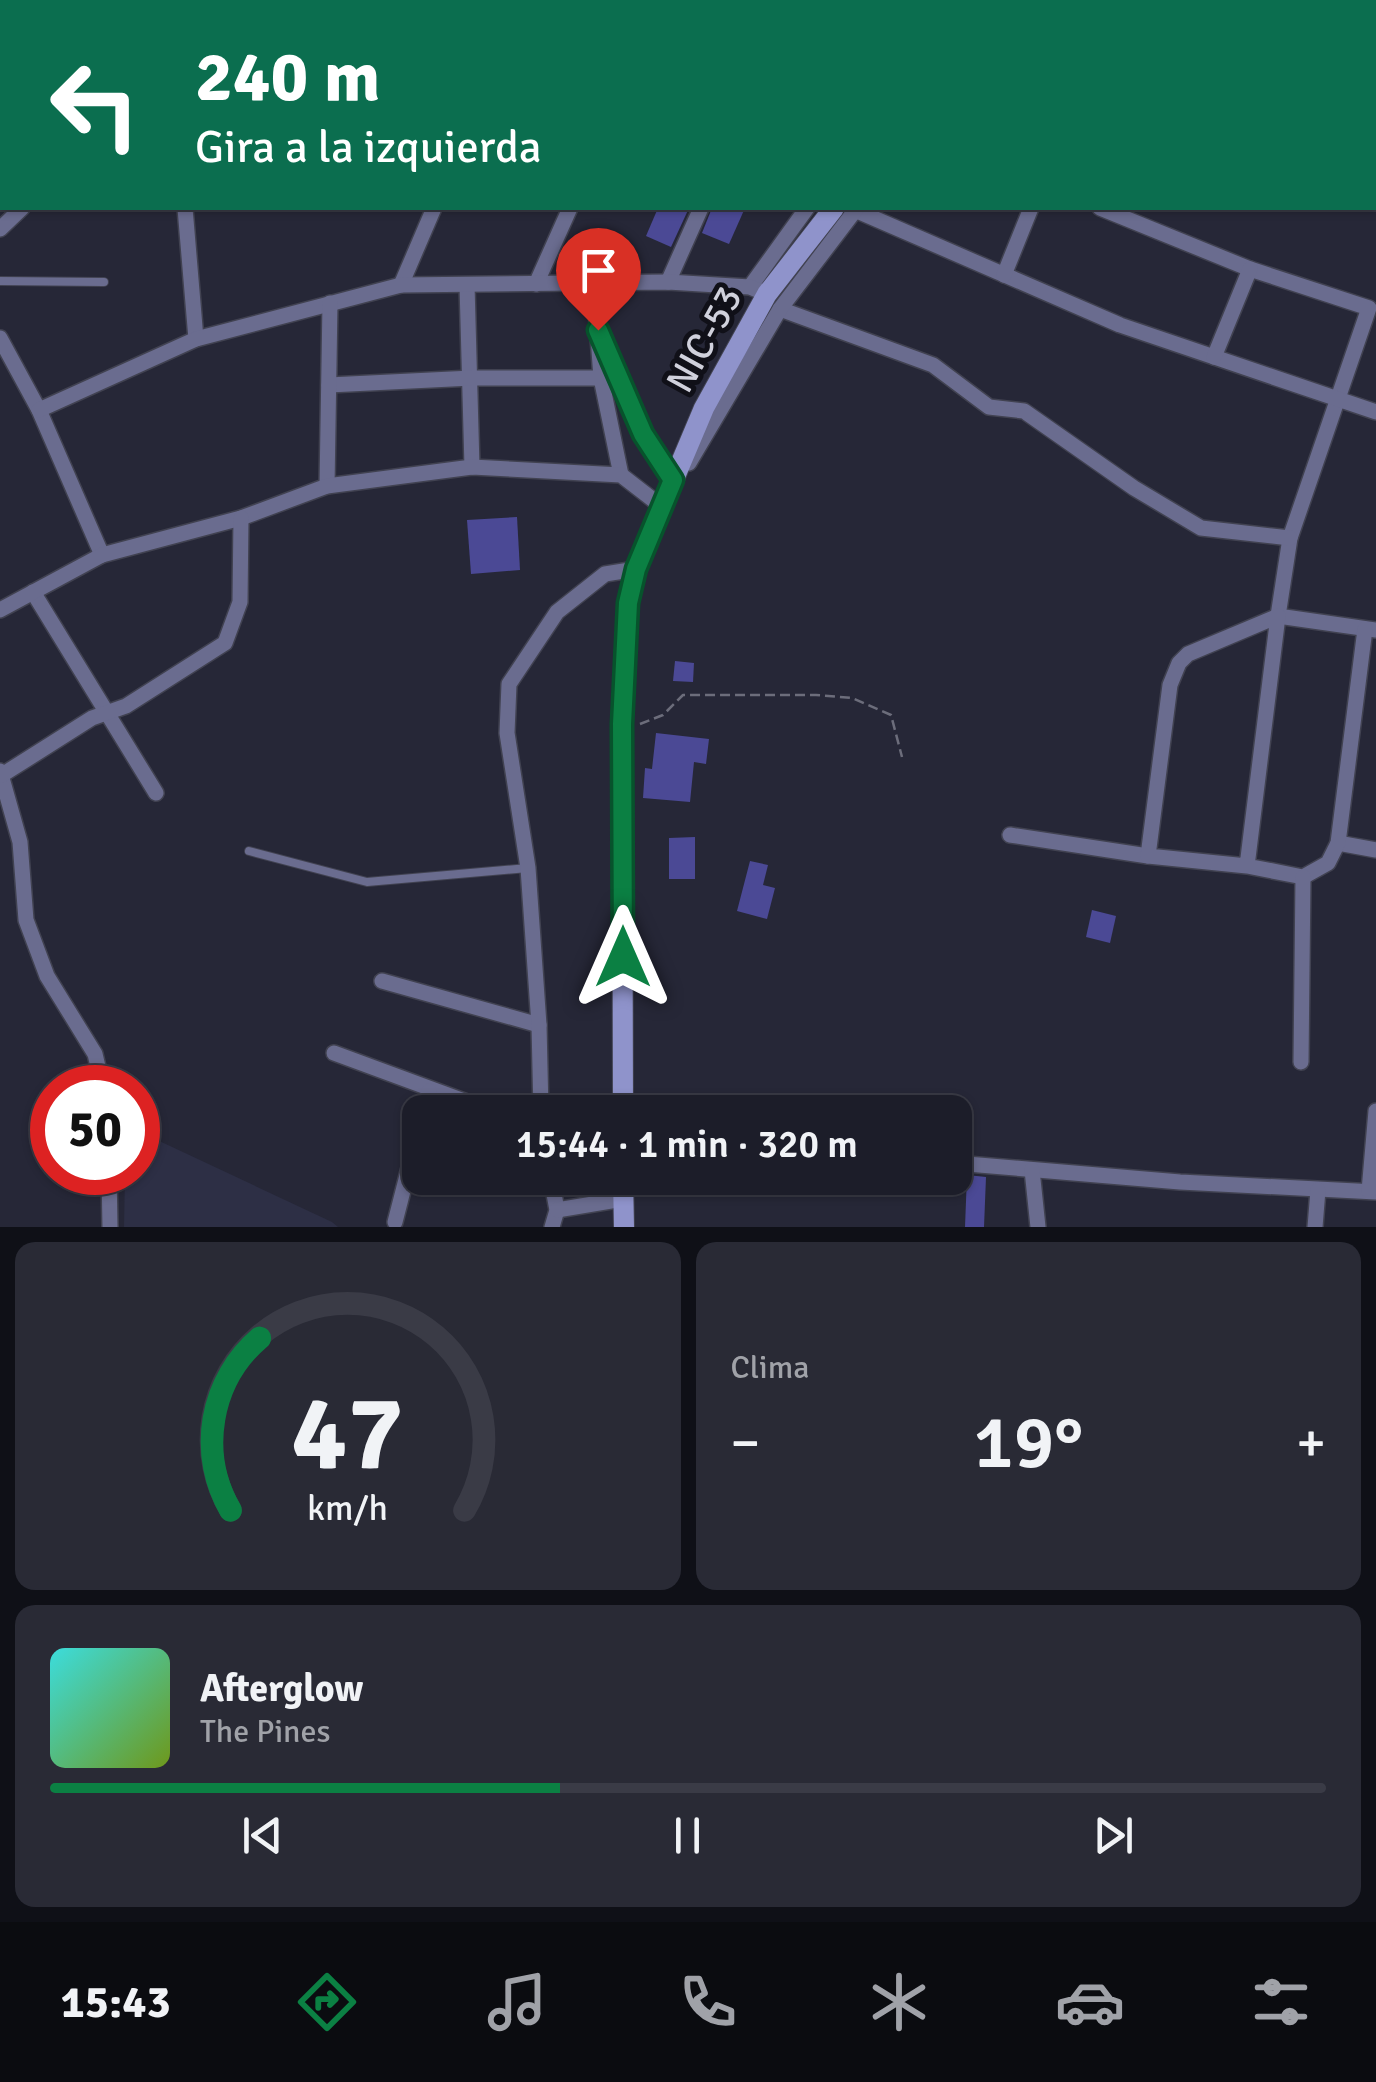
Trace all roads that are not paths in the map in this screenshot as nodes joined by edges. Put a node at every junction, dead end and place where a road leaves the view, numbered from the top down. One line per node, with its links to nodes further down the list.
1 (20, 210): 11 (street)
2 (185, 210): 26 (street)
3 (433, 210): 20 (street)
4 (569, 210): 18 (street)
5 (699, 210): 17 (street)
6 (806, 210): 21 (street)
7 (847, 210): 21 (main road, NIC-53 / NIC-53)
8 (854, 210): 13 (street)
9 (1031, 210): 13 (street)
10 (1105, 210): 12 (street)
11 (0, 228)
12 (1250, 268): 23 (street); 27 (street)
13 (1004, 275): 27 (street)
14 (0, 282): 15 (lane)
15 (104, 282)
16 (594, 282): 17 (street); 18 (street); 24 (street)
17 (668, 282): 21 (street)
18 (536, 284): 19 (street)
19 (467, 285): 20 (street); 28 (street)
20 (401, 286): 22 (street)
21 (765, 297): 36 (main road, NIC-53 / NIC-53); 38 (street); 40 (street)
22 (330, 303): 26 (street); 30 (street)
23 (1372, 309): 31 (street)
24 (598, 330): 29 (street); 36 (street)
25 (0, 338): 32 (street)
26 (196, 339): 32 (street)
27 (1214, 357): 31 (street)
28 (472, 378): 29 (street); 30 (street); 34 (street)
29 (601, 378): 35 (street)
30 (329, 385): 37 (street)
31 (1338, 399): 33 (street); 40 (street)
32 (39, 410): 41 (street)
33 (1376, 412)
34 (472, 468): 35 (street); 37 (street)
35 (621, 475): 38 (street)
36 (673, 480): 38 (main road, NIC-53 / NIC-53)
37 (327, 486): 39 (street)
38 (662, 506): 42 (main road, NIC-53 / NIC-53)
39 (241, 518): 41 (street); 47 (street)
40 (1290, 538): 45 (street)
41 (102, 556): 43 (street)
42 (636, 569): 56 (street); 67 (main road, NIC-53 / NIC-53)
43 (33, 592): 44 (street); 47 (street)
44 (0, 610)
45 (1278, 616): 46 (street); 54 (street); 55 (street)
46 (1370, 629): 51 (street)
47 (106, 713): 48 (street); 49 (street)
48 (1, 773): 62 (street)
49 (156, 792)
50 (1010, 835): 54 (street)
51 (1338, 843): 52 (street); 57 (street)
52 (1376, 850)
53 (249, 851): 56 (lane)
54 (1148, 856): 55 (street)
55 (1247, 866): 57 (street)
56 (528, 868): 59 (street)
57 (1303, 877): 61 (street)
58 (382, 981): 59 (street)
59 (539, 1025): 66 (street)
60 (334, 1053): 63 (street)
61 (1300, 1062)
62 (98, 1065)
63 (429, 1091): 64 (street); 65 (street)
64 (428, 1095)
65 (441, 1095)
66 (541, 1095)
67 (624, 1095)
68 (1376, 1110): 72 (street)
69 (972, 1165): 70 (street)
70 (1032, 1170): 71 (street); 83 (street)
71 (1318, 1190): 72 (street); 84 (street)
72 (1372, 1192)
73 (110, 1195): 80 (street)
74 (402, 1195): 79 (street)
75 (553, 1195): 78 (street)
76 (624, 1195): 77 (main road)
77 (624, 1199): 78 (street); 82 (main road)
78 (556, 1210): 81 (street)
79 (395, 1222)
80 (110, 1227)
81 (552, 1227)
82 (624, 1227)
83 (1038, 1227)
84 (1315, 1227)

